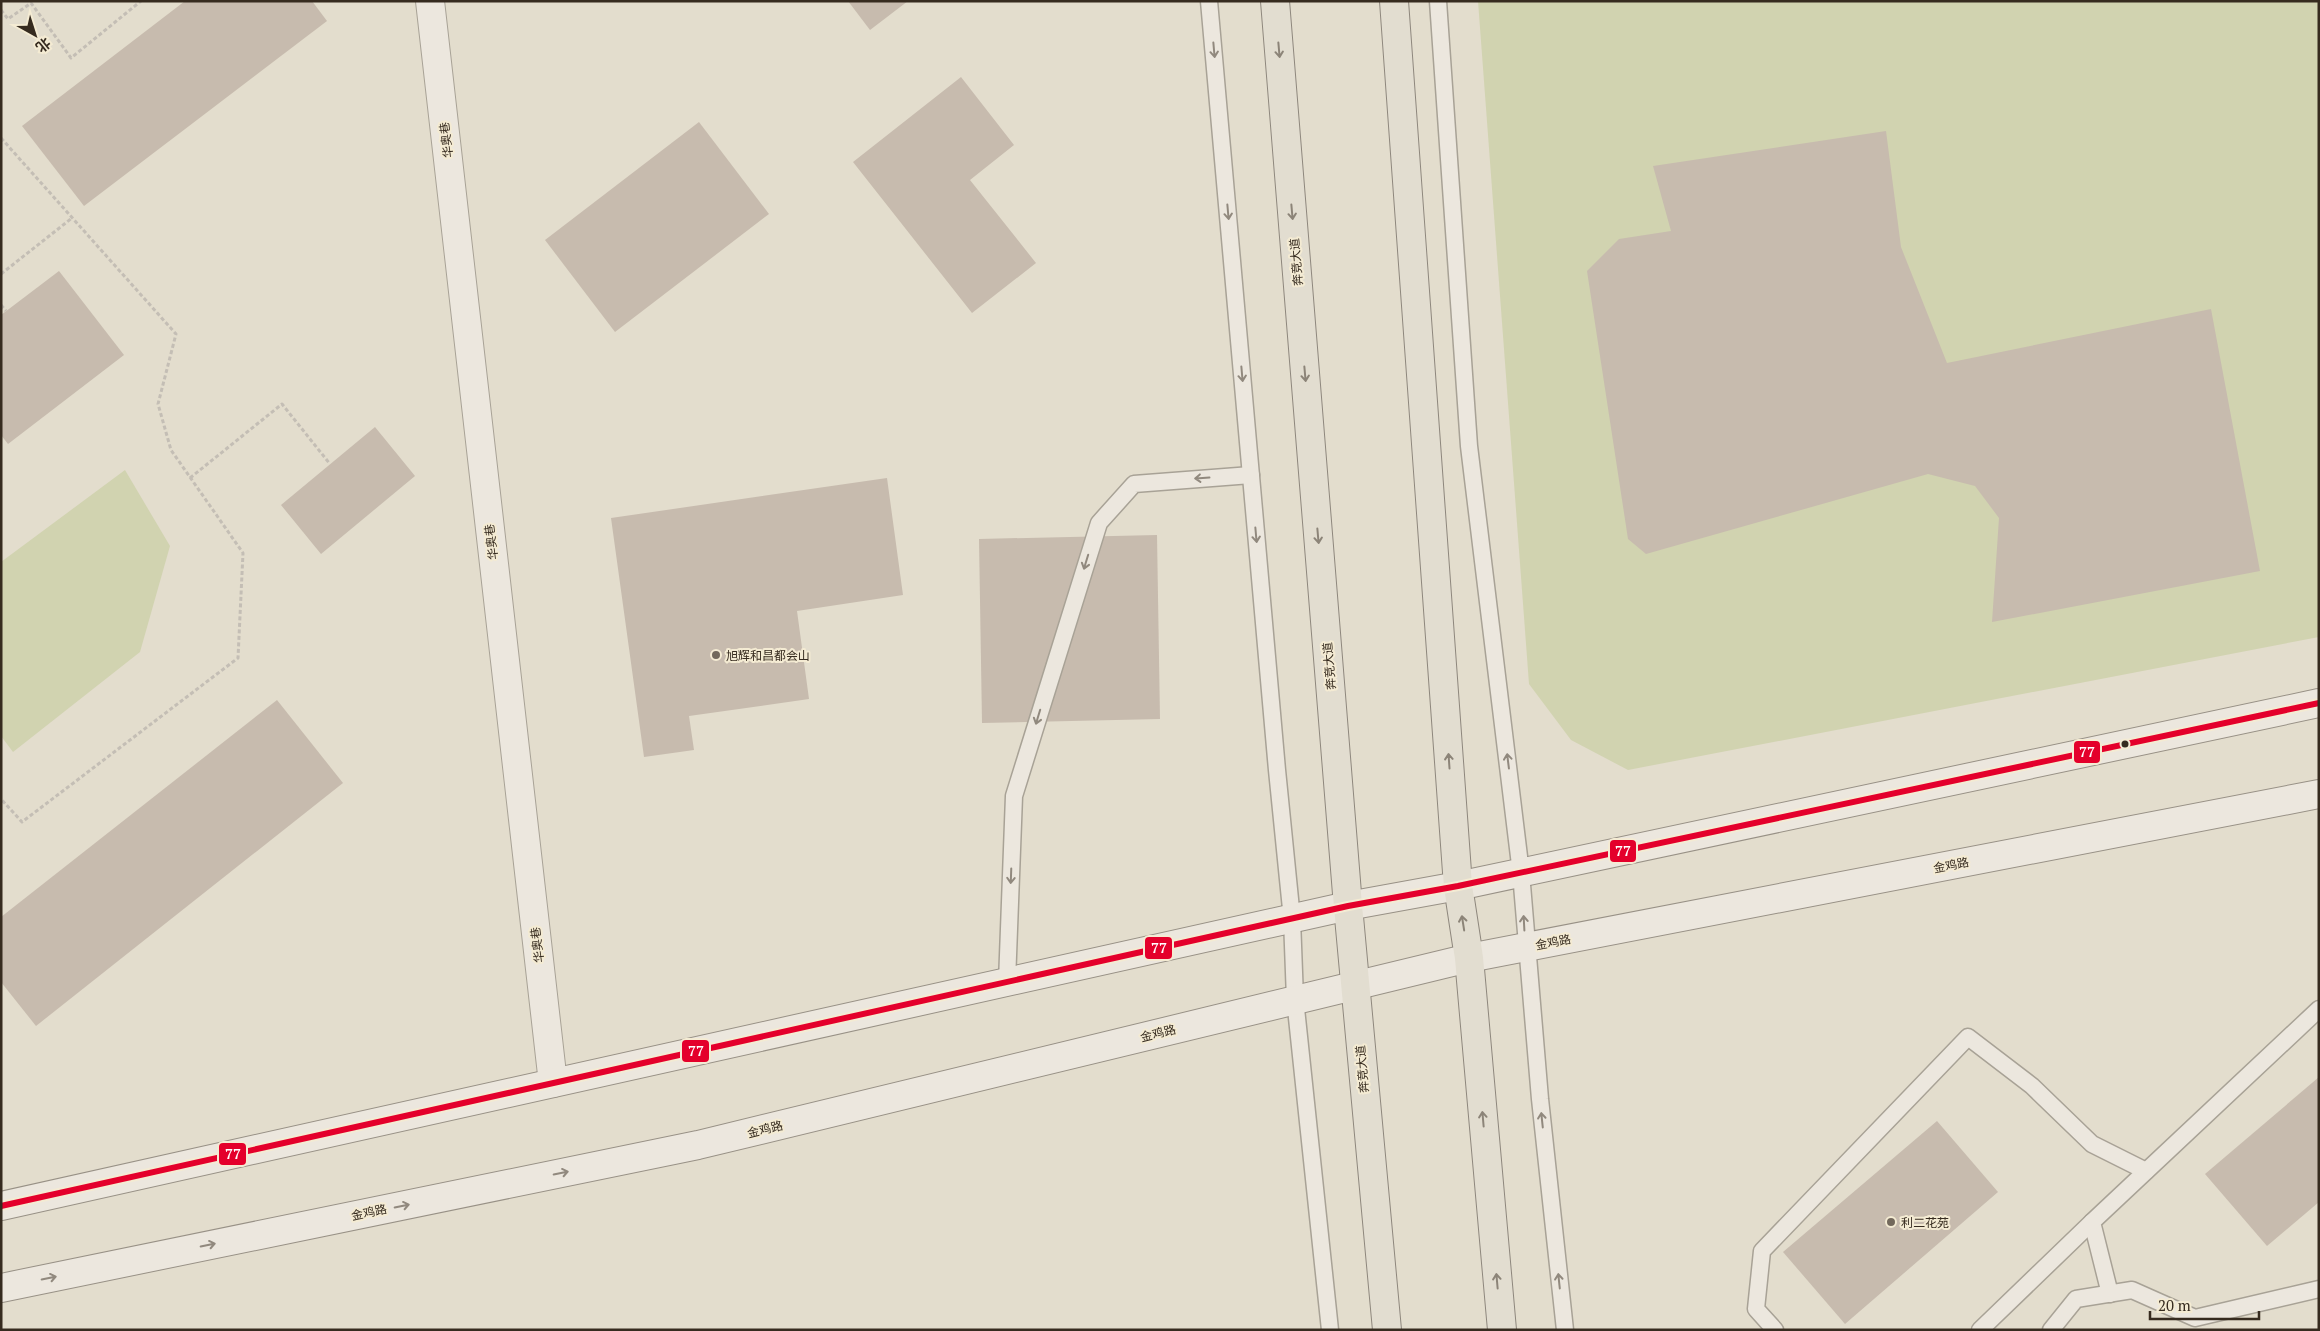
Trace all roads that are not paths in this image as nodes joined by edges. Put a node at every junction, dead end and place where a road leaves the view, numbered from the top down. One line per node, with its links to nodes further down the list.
1 (430, 1): 19 (main road, 华奥巷)
2 (1210, 1): 6 (lane, one-way to 6)
3 (1276, 1): 11 (main road, 奔竞大道, one-way to 11)
4 (1394, 1): 10 (main road, one-way to 4)
5 (1438, 1): 9 (lane, one-way to 5)
6 (1251, 475): 12 (lane, one-way to 12); 15 (lane, one-way to 15)
7 (2319, 703): 9 (main road)
8 (2319, 794): 13 (main road, 金鸡路)
9 (1521, 873): 10 (main road); 13 (lane, one-way to 9)
10 (1458, 886): 11 (main road); 14 (main road, one-way to 10)
11 (1348, 906): 12 (main road); 16 (main road, 奔竞大道)
12 (1292, 919): 15 (main road); 17 (lane)
13 (1526, 948): 14 (main road, 金鸡路); 29 (lane, one-way to 13)
14 (1469, 958): 16 (main road, 金鸡路); 28 (main road, one-way to 14)
15 (1007, 982): 19 (main road)
16 (1355, 985): 17 (main road, 金鸡路); 27 (main road, 奔竞大道)
17 (1295, 1000): 23 (main road, 金鸡路, one-way to 17); 26 (lane)
18 (2319, 1009): 20 (lane)
19 (553, 1083): 21 (main road)
20 (2146, 1171): 22 (lane); 30 (lane)
21 (1, 1206)
22 (2092, 1222): 25 (lane); 31 (lane)
23 (1, 1288)
24 (2319, 1289): 25 (lane)
25 (2110, 1294): 32 (lane)
26 (1330, 1330)
27 (1387, 1330)
28 (1502, 1330)
29 (1564, 1330)
30 (1775, 1330)
31 (1980, 1330)
32 (2051, 1330)

